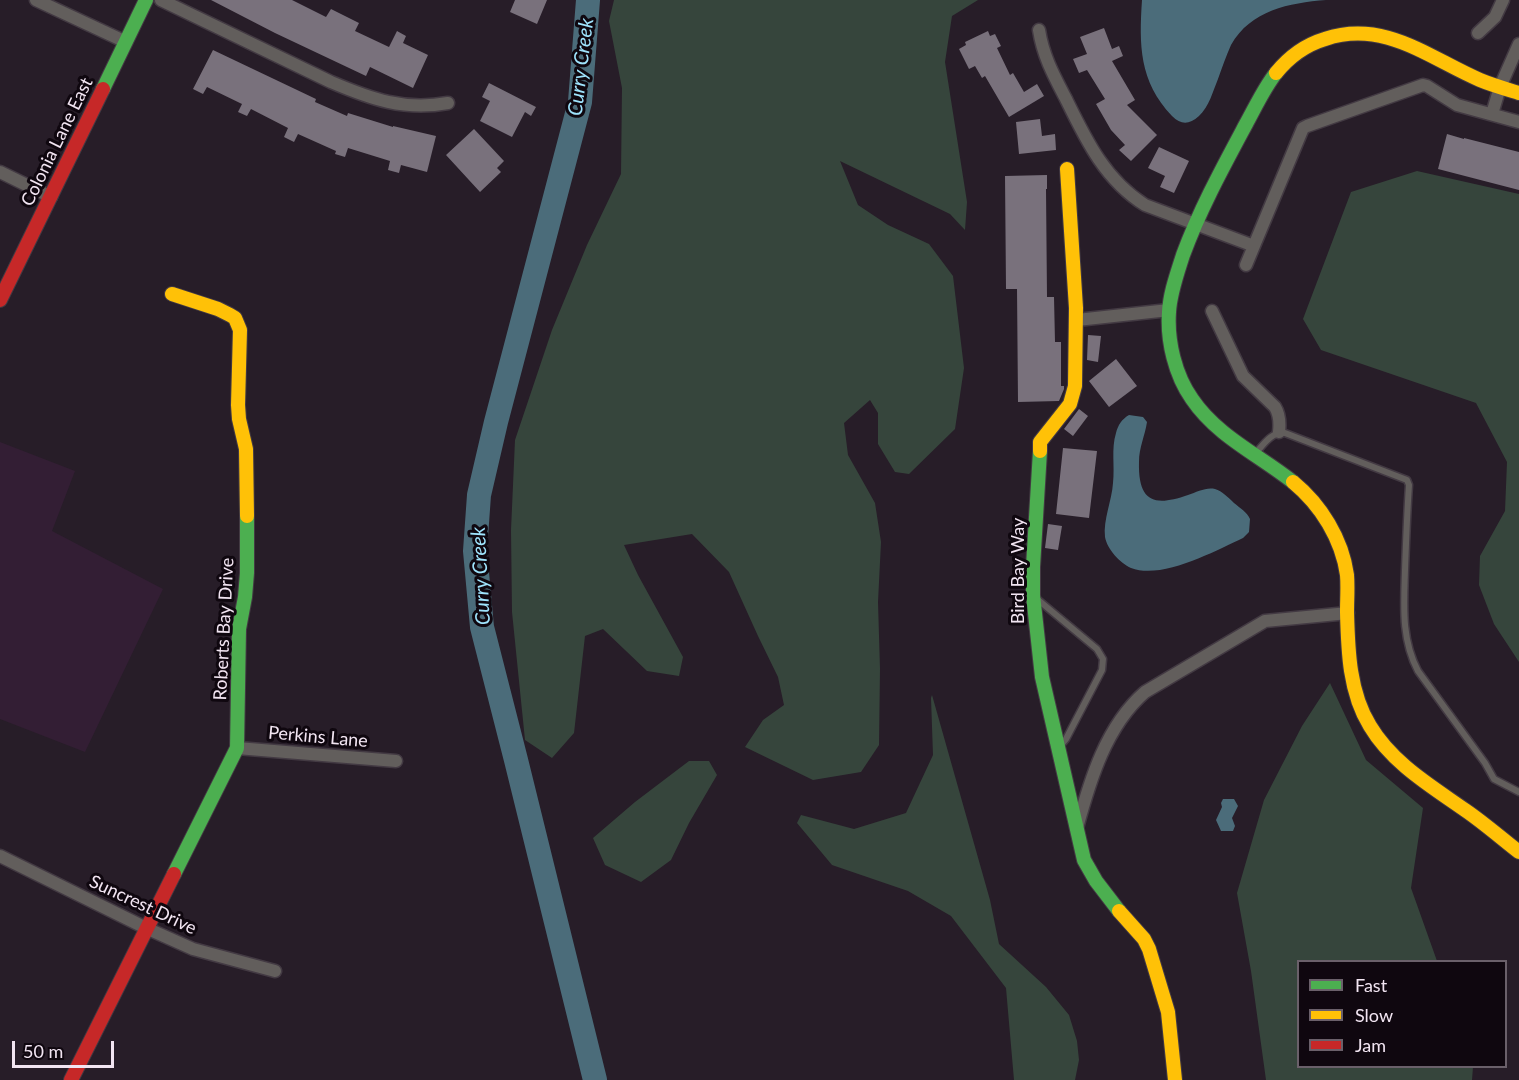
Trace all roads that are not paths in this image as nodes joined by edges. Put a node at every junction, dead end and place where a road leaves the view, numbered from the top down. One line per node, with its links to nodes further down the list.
1 (36, 0): 7 (street)
2 (146, 0): 7 (street, Colonia Lane East)
3 (161, 0): 11 (street)
4 (1503, 0): 6 (street)
5 (1039, 30): 17 (street)
6 (1478, 33)
7 (126, 42): 16 (street, Colonia Lane East)
8 (1519, 44): 9 (street)
9 (1500, 87): 10 (street); 12 (street); 17 (street)
10 (1519, 93)
11 (448, 103)
12 (1492, 114): 13 (street); 18 (street)
13 (1519, 122)
14 (1067, 169): 24 (street, Bird Bay Way)
15 (0, 172): 16 (street)
16 (51, 197): 21 (street, Colonia Lane East)
17 (1195, 225): 18 (street); 22 (street)
18 (1254, 246): 19 (street)
19 (1246, 265)
20 (172, 294): 29 (street, Roberts Bay Drive)
21 (0, 300)
22 (1169, 310): 24 (street); 26 (street)
23 (1212, 311): 25 (street)
24 (1077, 321): 27 (street, Bird Bay Way)
25 (1279, 432): 26 (lane); 32 (lane)
26 (1254, 456): 28 (street)
27 (1033, 595): 30 (street, Bird Bay Way); 30 (lane)
28 (1348, 613): 33 (street, Bird Bay Way); 34 (street)
29 (237, 748): 31 (street, Perkins Lane); 36 (street, Roberts Bay Drive)
30 (1058, 749): 33 (street, Bird Bay Way)
31 (396, 761)
32 (1519, 792)
33 (1077, 830): 39 (street, Bird Bay Way)
34 (1519, 852)
35 (0, 856): 36 (street, Suncrest Drive)
36 (146, 928): 37 (street, Suncrest Drive); 38 (street, Roberts Bay Drive)
37 (275, 971)
38 (71, 1080)
39 (1175, 1080)

